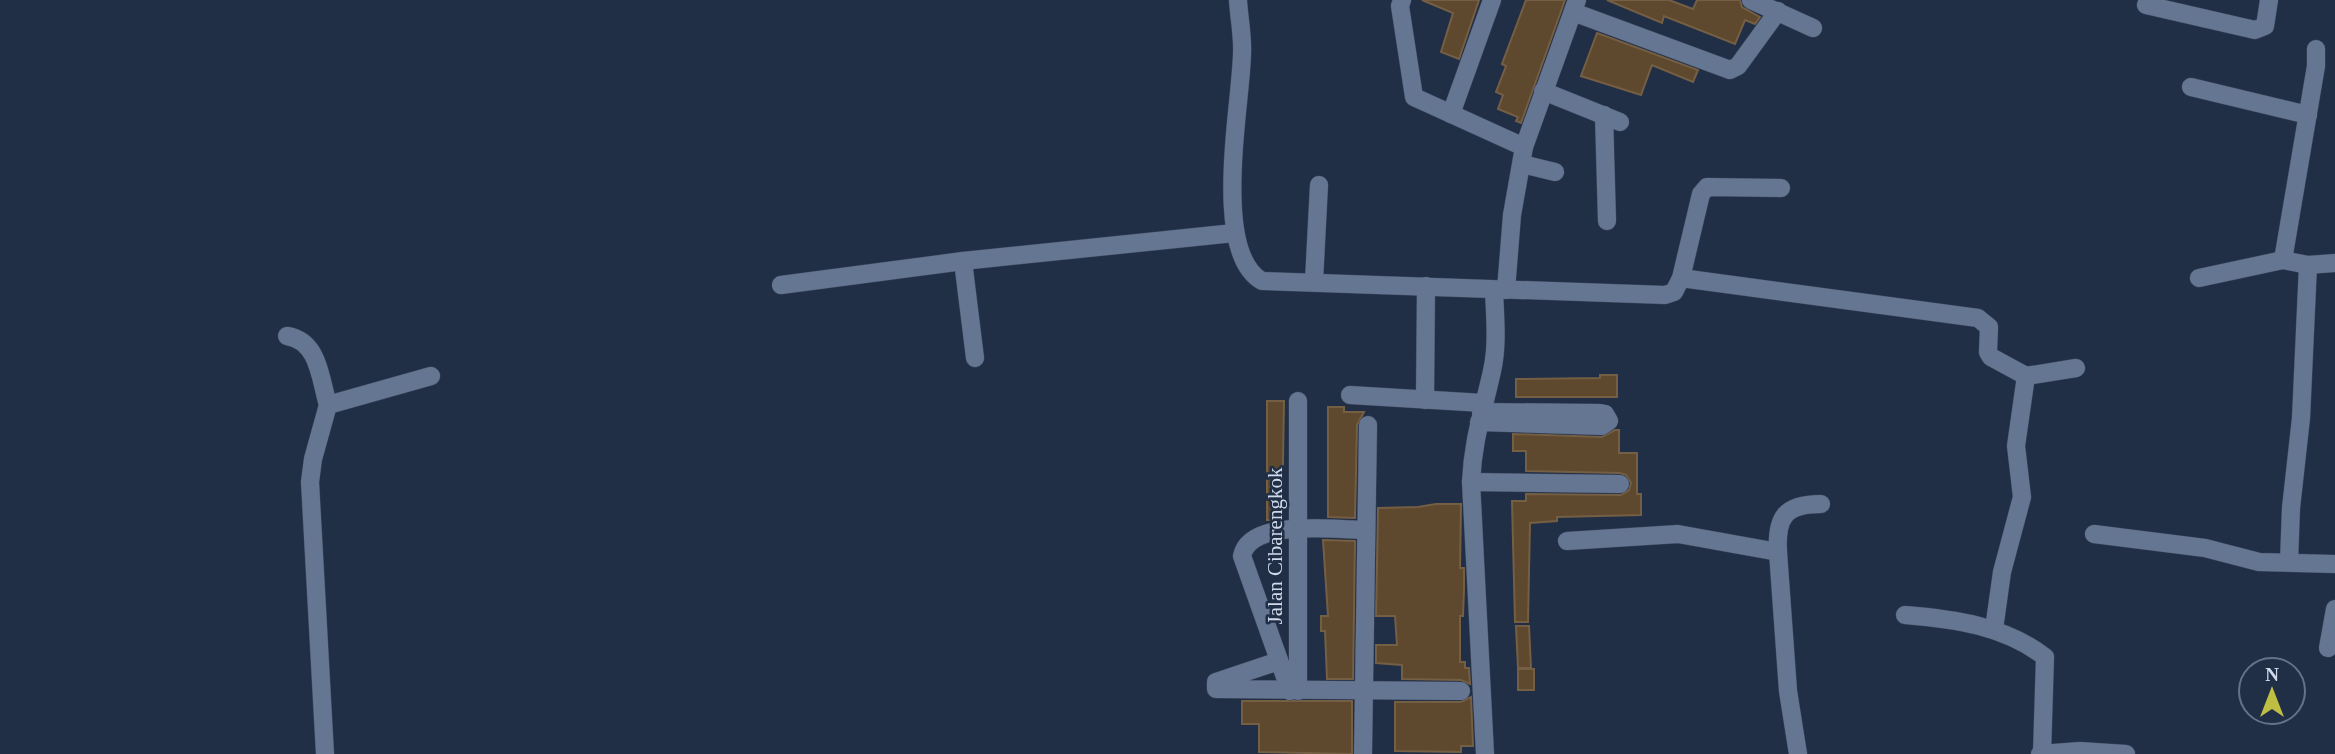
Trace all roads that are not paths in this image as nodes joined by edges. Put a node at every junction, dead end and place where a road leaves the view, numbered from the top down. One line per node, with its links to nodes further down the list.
1 (1238, 0): 20 (street)
2 (1492, 0): 13 (street)
3 (1751, 0): 8 (street)
4 (2269, 0): 6 (street)
5 (1399, 2): 13 (street)
6 (2146, 5)
7 (1575, 6): 8 (street); 12 (street)
8 (1778, 11): 9 (street)
9 (1813, 28)
10 (2316, 49): 14 (street)
11 (2191, 88): 14 (street)
12 (1543, 92): 15 (street); 19 (street)
13 (1451, 114): 15 (street)
14 (2308, 114): 21 (street)
15 (1523, 156): 16 (street); 30 (street)
16 (1555, 172)
17 (1320, 185): 27 (street)
18 (1781, 188): 25 (street)
19 (1607, 221)
20 (1234, 233): 22 (street); 27 (street)
21 (2283, 260): 24 (street); 26 (street)
22 (963, 261): 28 (street); 32 (street)
23 (2335, 263): 24 (street)
24 (2308, 265): 50 (street)
25 (1681, 278): 30 (street); 35 (street)
26 (2199, 278)
27 (1314, 281): 29 (street)
28 (781, 285)
29 (1426, 286): 30 (street); 37 (street)
30 (1500, 290): 40 (street)
31 (287, 336): 39 (street)
32 (975, 358)
33 (2076, 368): 35 (street)
34 (431, 376): 39 (street)
35 (2026, 376): 54 (street)
36 (1350, 395): 37 (street)
37 (1425, 400): 40 (street)
38 (1298, 401): 45 (street, Jalan Cibarengkok)
39 (328, 405): 60 (street)
40 (1481, 412): 40 (street); 42 (street)
41 (1368, 425): 46 (street)
42 (1471, 482): 43 (street); 62 (street)
43 (1619, 484)
44 (1821, 504): 49 (street)
45 (1297, 530): 46 (street); 56 (street); 57 (street, Jalan Cibarengkok)
46 (1366, 530): 59 (street)
47 (2094, 534): 50 (street)
48 (1567, 541): 49 (street)
49 (1777, 552): 63 (street)
50 (2289, 562): 51 (street)
51 (2335, 564)
52 (2335, 609): 55 (street)
53 (1905, 615): 54 (street)
54 (1994, 629): 64 (street)
55 (2328, 648)
56 (1279, 661): 57 (street); 57 (street)
57 (1294, 691): 59 (street)
58 (1461, 691): 59 (street)
59 (1366, 692): 61 (street)
60 (326, 754)
61 (1363, 754)
62 (1485, 754)
63 (1798, 754)
64 (2041, 754): 65 (street)
65 (2126, 754)

